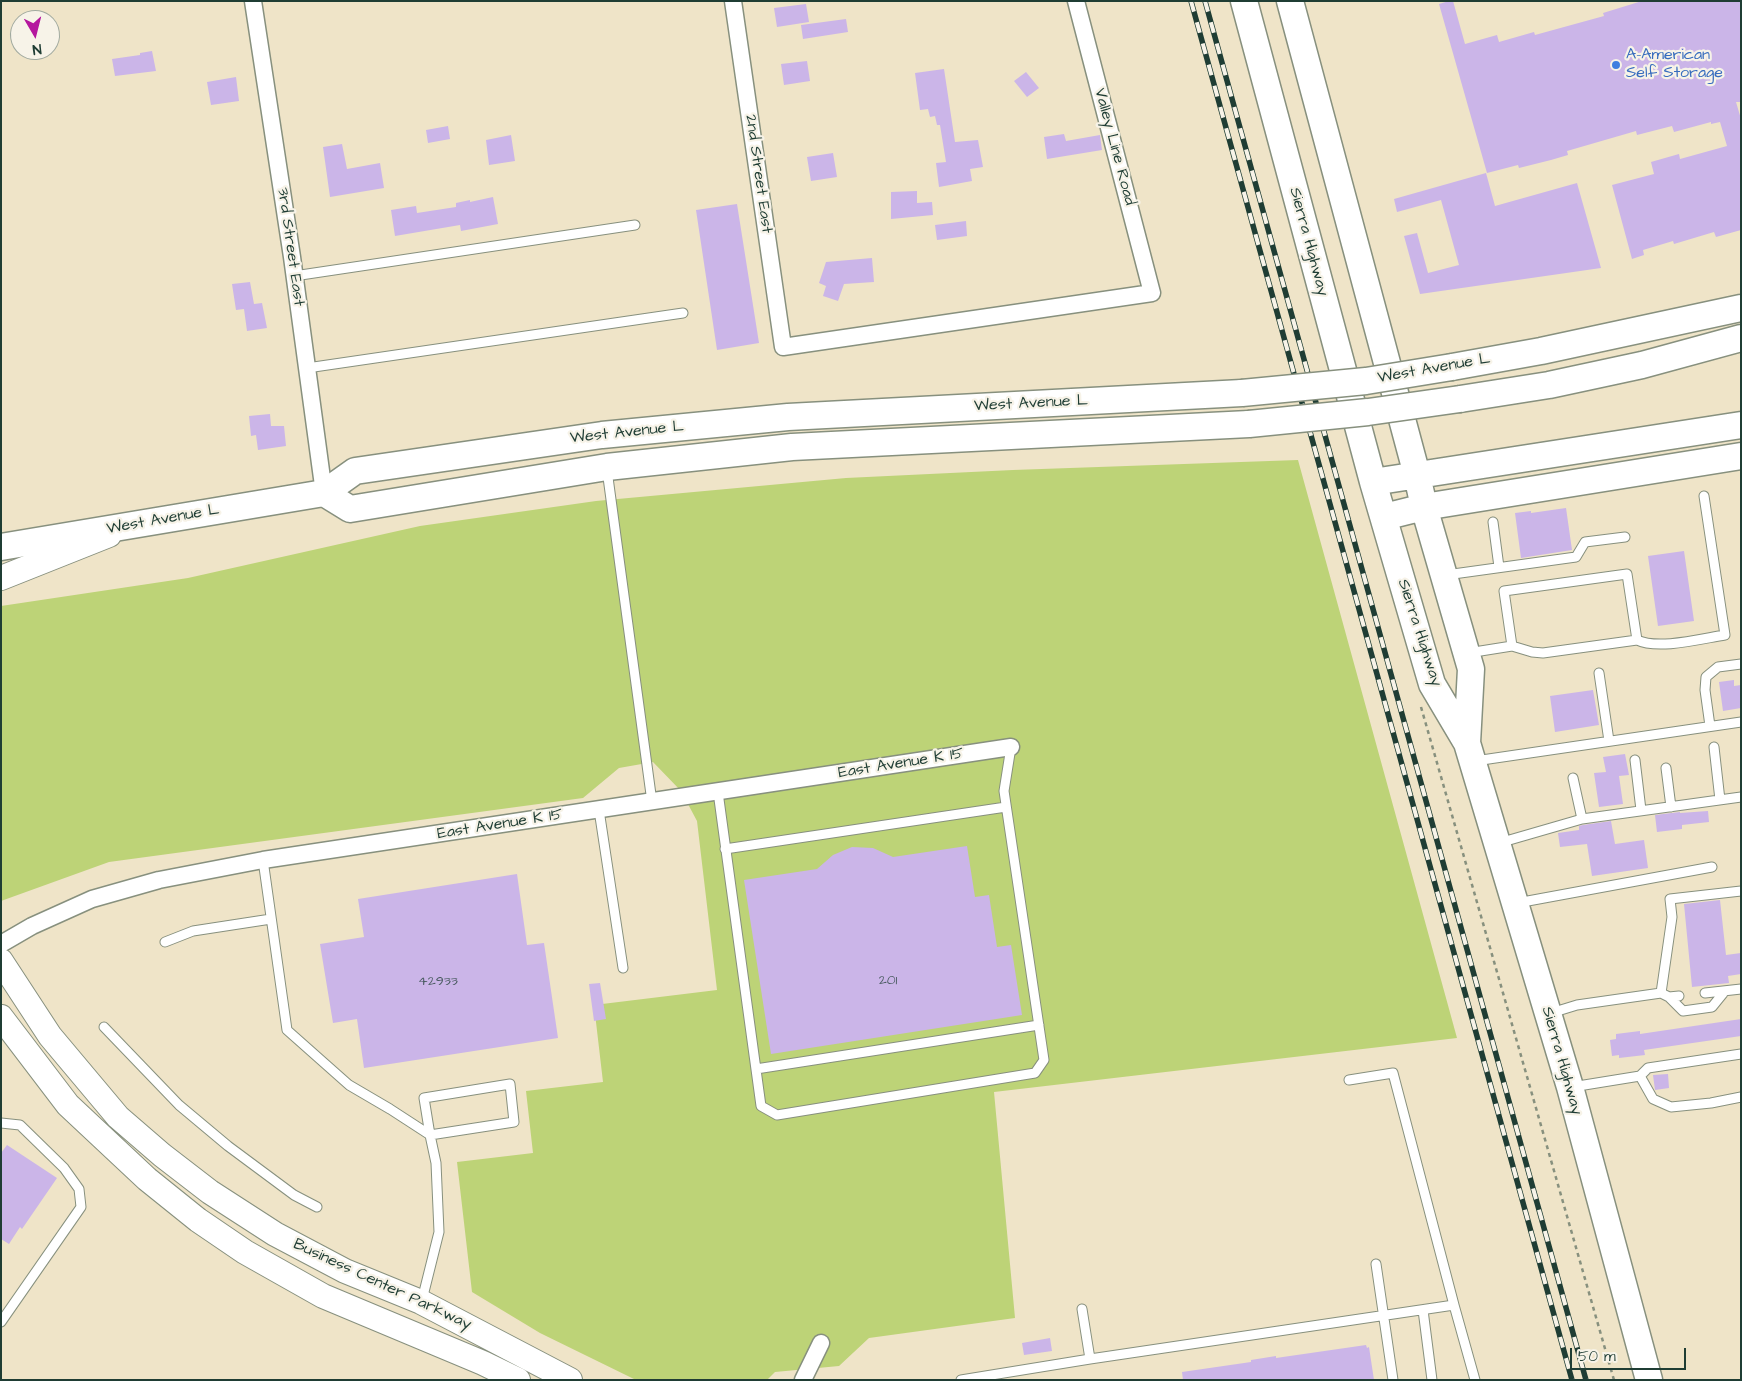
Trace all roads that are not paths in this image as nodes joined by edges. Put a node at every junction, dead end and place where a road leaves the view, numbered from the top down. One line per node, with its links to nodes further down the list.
1 (253, 1): 7 (street, 3rd Street East)
2 (733, 1): 8 (street, 2nd Street East)
3 (1076, 1): 8 (street, Valley Line Road)
4 (1244, 1): 21 (main road, Sierra Highway)
5 (1290, 1): 20 (main road)
6 (635, 225): 7 (lane)
7 (294, 276): 16 (street, 3rd Street East)
8 (1152, 293)
9 (1741, 301): 12 (main road)
10 (1741, 308): 12 (main road, West Avenue L)
11 (683, 313): 16 (lane)
12 (1641, 330): 22 (main road, West Avenue L, bridge)
13 (1741, 338): 15 (main road, West Avenue L)
14 (1741, 345): 15 (main road)
15 (1686, 353): 19 (main road, West Avenue L, bridge)
16 (307, 368): 22 (street, 3rd Street East)
17 (1741, 425): 20 (main road)
18 (1741, 456): 24 (main road)
19 (607, 467): 22 (main road, West Avenue L); 50 (lane)
20 (1417, 475): 21 (main road); 24 (main road, Sierra Highway)
21 (1373, 482): 25 (main road, Sierra Highway)
22 (324, 493): 27 (main road, West Avenue L)
23 (1704, 496): 33 (lane)
24 (1424, 506): 25 (main road); 31 (main road, Sierra Highway)
25 (1384, 517): 43 (main road, Sierra Highway)
26 (1493, 522): 30 (lane)
27 (137, 524): 29 (main road, West Avenue L); 32 (main road)
28 (1625, 537): 30 (lane)
29 (1, 547)
30 (1499, 567): 31 (lane)
31 (1444, 576): 35 (main road, Sierra Highway)
32 (1, 578)
33 (1637, 640): 34 (lane); 34 (lane)
34 (1512, 646): 35 (lane)
35 (1466, 653): 43 (main road, Sierra Highway)
36 (1741, 664): 39 (lane)
37 (1599, 673): 40 (lane)
38 (1741, 722): 39 (lane)
39 (1710, 726): 40 (lane)
40 (1608, 741): 43 (lane)
41 (1011, 747): 47 (street, East Avenue K 15); 51 (lane)
42 (1714, 747): 49 (lane)
43 (1470, 752): 56 (main road, Sierra Highway)
44 (1635, 760): 54 (lane)
45 (1666, 768): 52 (lane)
46 (1573, 778): 55 (lane)
47 (718, 792): 50 (street, East Avenue K 15); 57 (lane)
48 (1741, 797): 49 (lane)
49 (1720, 800): 52 (lane)
50 (652, 802): 53 (street, East Avenue K 15)
51 (1006, 807): 57 (lane); 74 (lane)
52 (1671, 807): 54 (lane)
53 (599, 810): 58 (street, East Avenue K 15); 66 (lane)
54 (1641, 810): 55 (lane)
55 (1582, 819): 56 (lane)
56 (1497, 844): 61 (main road, Sierra Highway)
57 (726, 849): 77 (lane)
58 (263, 860): 62 (lane); 64 (street, East Avenue K 15)
59 (1712, 867): 61 (lane)
60 (1741, 891): 70 (lane)
61 (1515, 904): 72 (main road, Sierra Highway)
62 (271, 919): 63 (lane); 83 (lane)
63 (165, 942)
64 (1, 944)
65 (1, 961): 86 (main road, Business Center Parkway)
66 (623, 968)
67 (1741, 988): 68 (lane)
68 (1725, 990): 69 (lane); 70 (lane)
69 (1705, 993)
70 (1665, 995): 71 (lane); 72 (lane)
71 (1680, 996)
72 (1548, 1014): 80 (main road, Sierra Highway)
73 (1, 1018): 94 (main road, Business Center Parkway)
74 (1039, 1026): 77 (lane); 77 (lane)
75 (104, 1027): 84 (lane)
76 (1741, 1054): 78 (lane)
77 (756, 1069)
78 (1640, 1076): 80 (lane); 81 (lane)
79 (1349, 1080): 87 (lane)
80 (1570, 1087): 101 (main road, Sierra Highway)
81 (1741, 1097)
82 (1, 1123): 91 (lane)
83 (430, 1135): 83 (lane); 86 (lane)
84 (317, 1207)
85 (1376, 1264): 90 (lane)
86 (421, 1302): 95 (main road, Business Center Parkway)
87 (1454, 1305): 89 (lane); 100 (lane)
88 (1082, 1308): 93 (lane)
89 (1423, 1310): 90 (lane); 99 (lane)
90 (1383, 1316): 93 (lane); 98 (lane)
91 (1, 1322)
92 (821, 1343): 96 (street)
93 (1090, 1359): 97 (lane)
94 (518, 1380)
95 (570, 1380)
96 (803, 1380)
97 (961, 1380)
98 (1393, 1380)
99 (1432, 1380)
100 (1475, 1380)
101 (1649, 1380)

